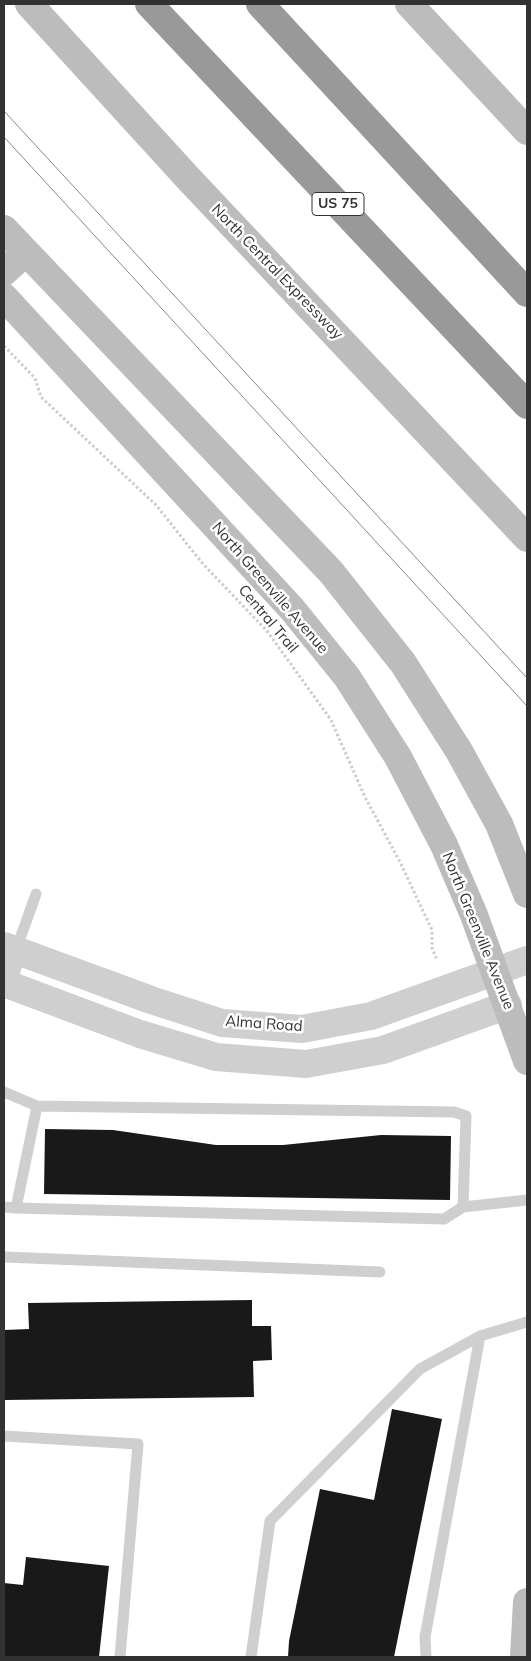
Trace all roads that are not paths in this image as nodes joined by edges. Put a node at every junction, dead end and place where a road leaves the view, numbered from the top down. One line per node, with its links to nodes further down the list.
1 (29, 4): 12 (main road, North Central Expressway)
2 (149, 4): 11 (highway, US 75)
3 (260, 4): 9 (highway)
4 (409, 4): 5 (main road)
5 (527, 131)
6 (4, 230): 7 (main road)
7 (25, 253): 8 (main road); 14 (main road)
8 (4, 272)
9 (527, 293)
10 (4, 297): 17 (main road, North Greenville Avenue)
11 (527, 405)
12 (527, 538)
13 (36, 894): 15 (lane)
14 (527, 894)
15 (10, 948): 17 (street, Alma Road); 18 (street)
16 (527, 960): 17 (street, Alma Road)
17 (495, 972): 19 (main road, North Greenville Avenue)
18 (4, 985): 19 (street)
19 (518, 1002): 20 (main road, North Greenville Avenue)
20 (527, 1061)
21 (4, 1092): 22 (lane)
22 (37, 1106): 25 (lane); 26 (lane)
23 (527, 1200): 25 (lane)
24 (4, 1207): 26 (lane)
25 (463, 1207): 26 (lane)
26 (16, 1208)
27 (4, 1257): 28 (lane)
28 (380, 1272)
29 (527, 1322): 30 (lane)
30 (480, 1336): 34 (lane); 35 (lane)
31 (4, 1436): 33 (lane)
32 (527, 1602): 36 (main road)
33 (120, 1657)
34 (251, 1657)
35 (426, 1657)
36 (524, 1657)

